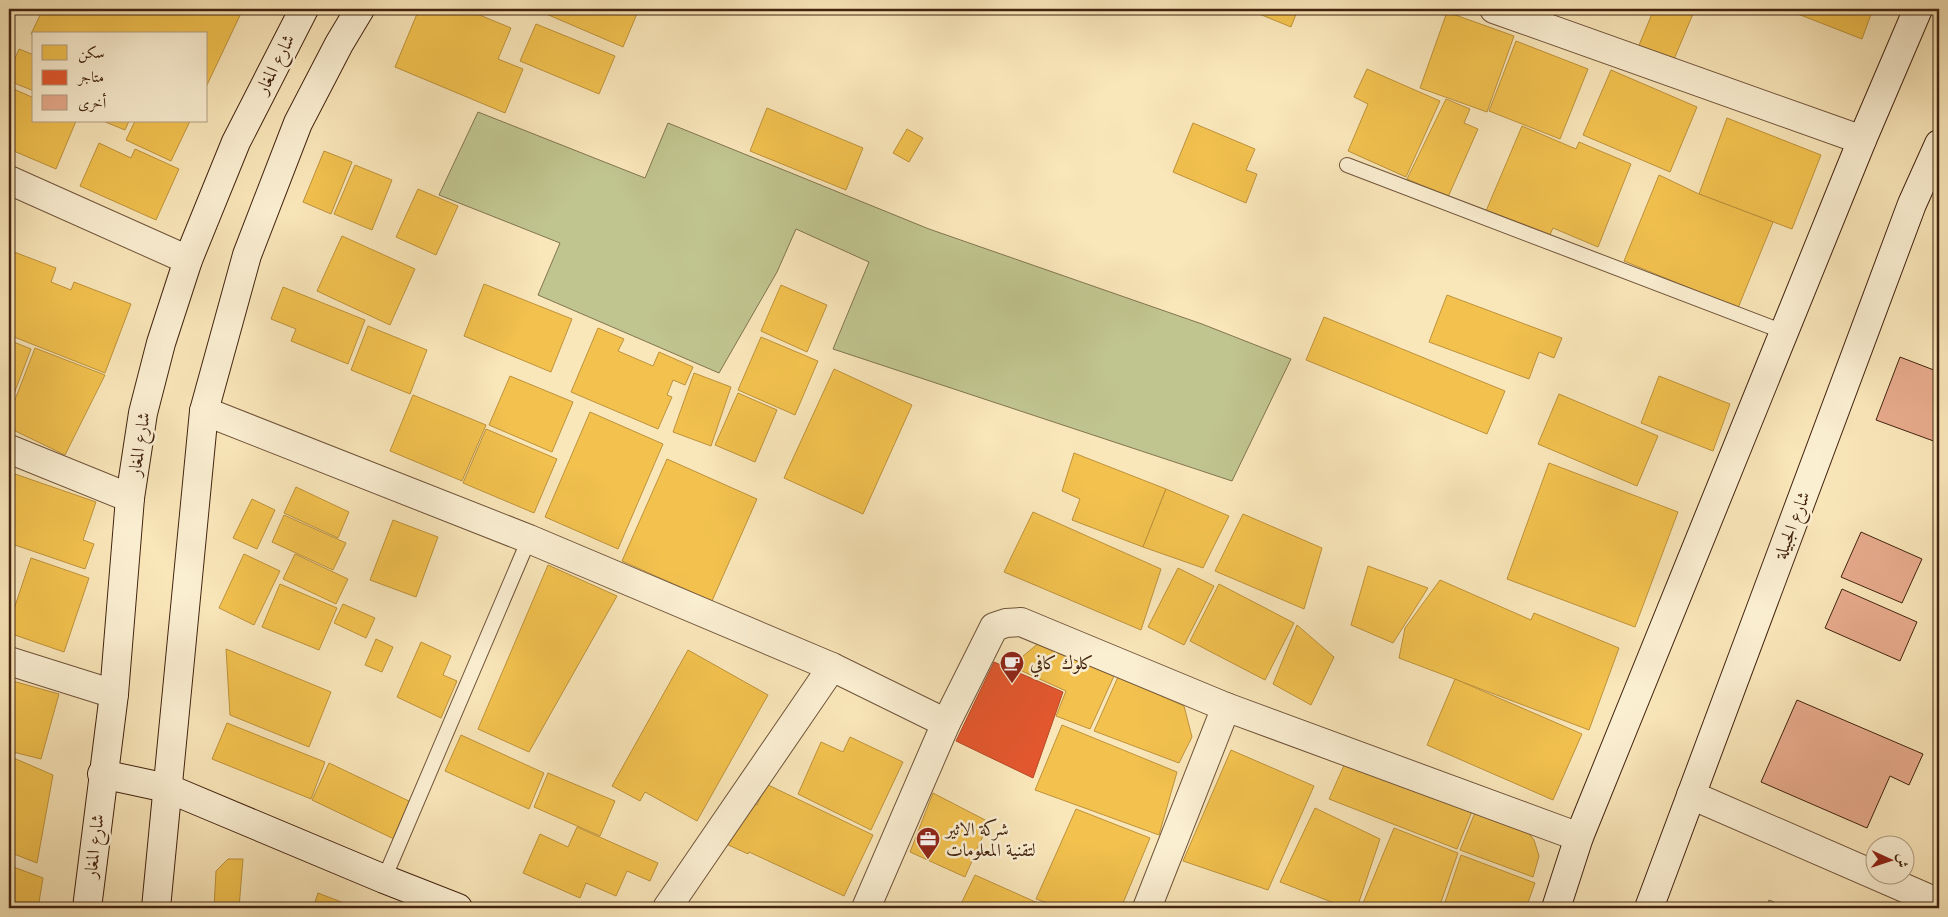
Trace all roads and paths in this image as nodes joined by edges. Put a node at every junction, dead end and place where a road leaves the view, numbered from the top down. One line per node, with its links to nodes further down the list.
1 (304, 9): 9 (street, شارع المغار)
2 (360, 9): 11 (street)
3 (1494, 9): 5 (street)
4 (1918, 9): 5 (street)
5 (1862, 140): 10 (street)
6 (1939, 144): 22 (street, شارع الجبيلة)
7 (1347, 165): 10 (lane)
8 (9, 180): 9 (street)
9 (188, 260): 13 (street, شارع المغار)
10 (1784, 332): 23 (street)
11 (204, 411): 14 (street); 21 (street)
12 (9, 449): 13 (street)
13 (130, 498): 17 (street, شارع المغار)
14 (529, 539): 16 (street); 24 (lane)
15 (9, 661): 17 (street)
16 (832, 667): 19 (street); 29 (street)
17 (114, 694): 20 (street, شارع المغار)
18 (1226, 707): 19 (street); 23 (street); 31 (street)
19 (946, 724): 30 (street)
20 (102, 774): 21 (street); 26 (street, شارع المغار)
21 (168, 788): 24 (street); 27 (street)
22 (1691, 795): 25 (street); 33 (street, شارع الجبيلة)
23 (1579, 837): 32 (street)
24 (384, 880): 28 (street)
25 (1939, 903)
26 (87, 908)
27 (156, 908)
28 (458, 908)
29 (667, 908)
30 (866, 908)
31 (1147, 908)
32 (1556, 908)
33 (1649, 908)

